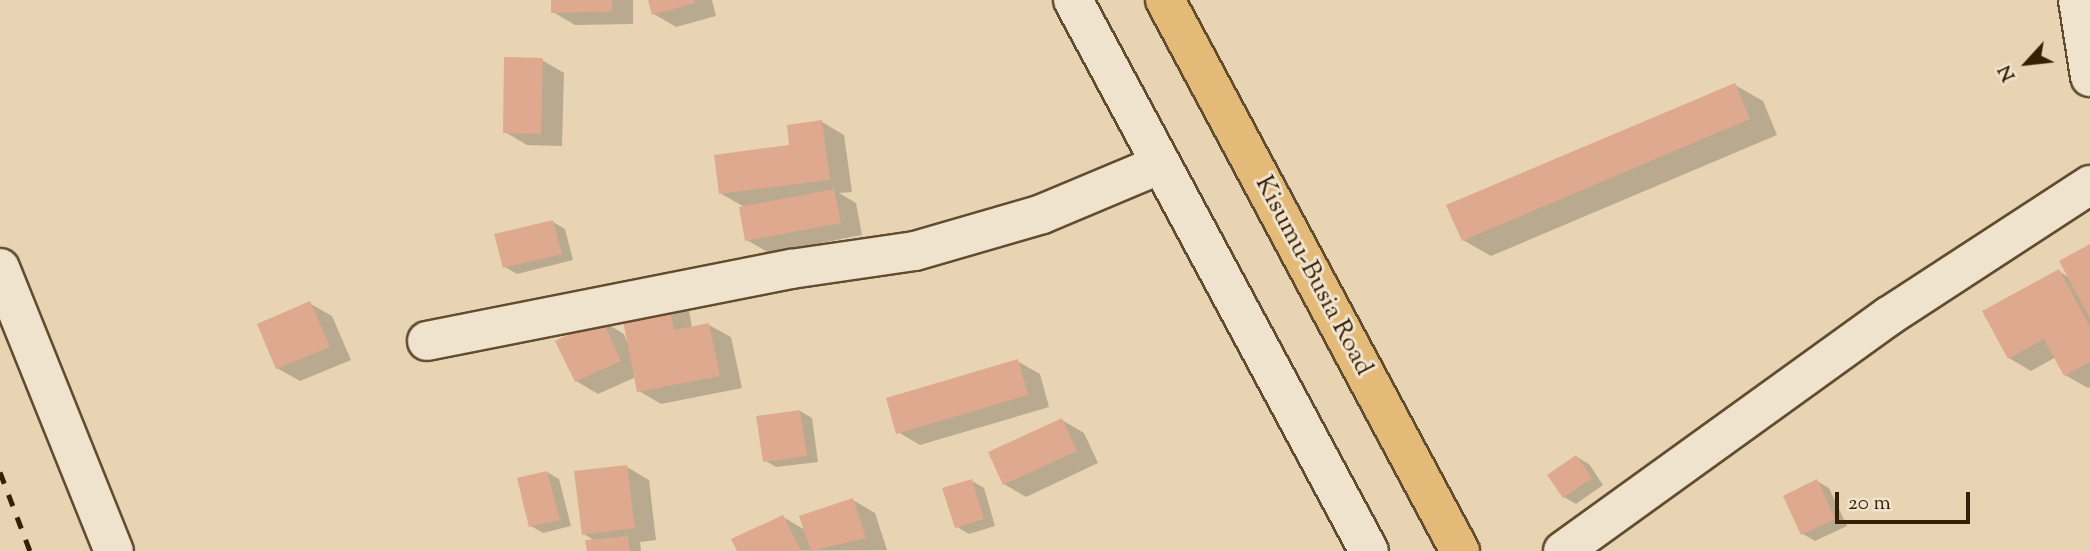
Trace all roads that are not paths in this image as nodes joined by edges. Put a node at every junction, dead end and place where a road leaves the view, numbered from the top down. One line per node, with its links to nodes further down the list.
1 (1073, 0): 5 (street)
2 (1165, 0): 11 (highway, Kisumu-Busia Road)
3 (2078, 0): 4 (street)
4 (2090, 77)
5 (1161, 164): 8 (street); 10 (street)
6 (2090, 185): 12 (street)
7 (0, 268): 9 (street)
8 (427, 341)
9 (114, 551)
10 (1369, 551)
11 (1460, 551)
12 (1563, 551)

